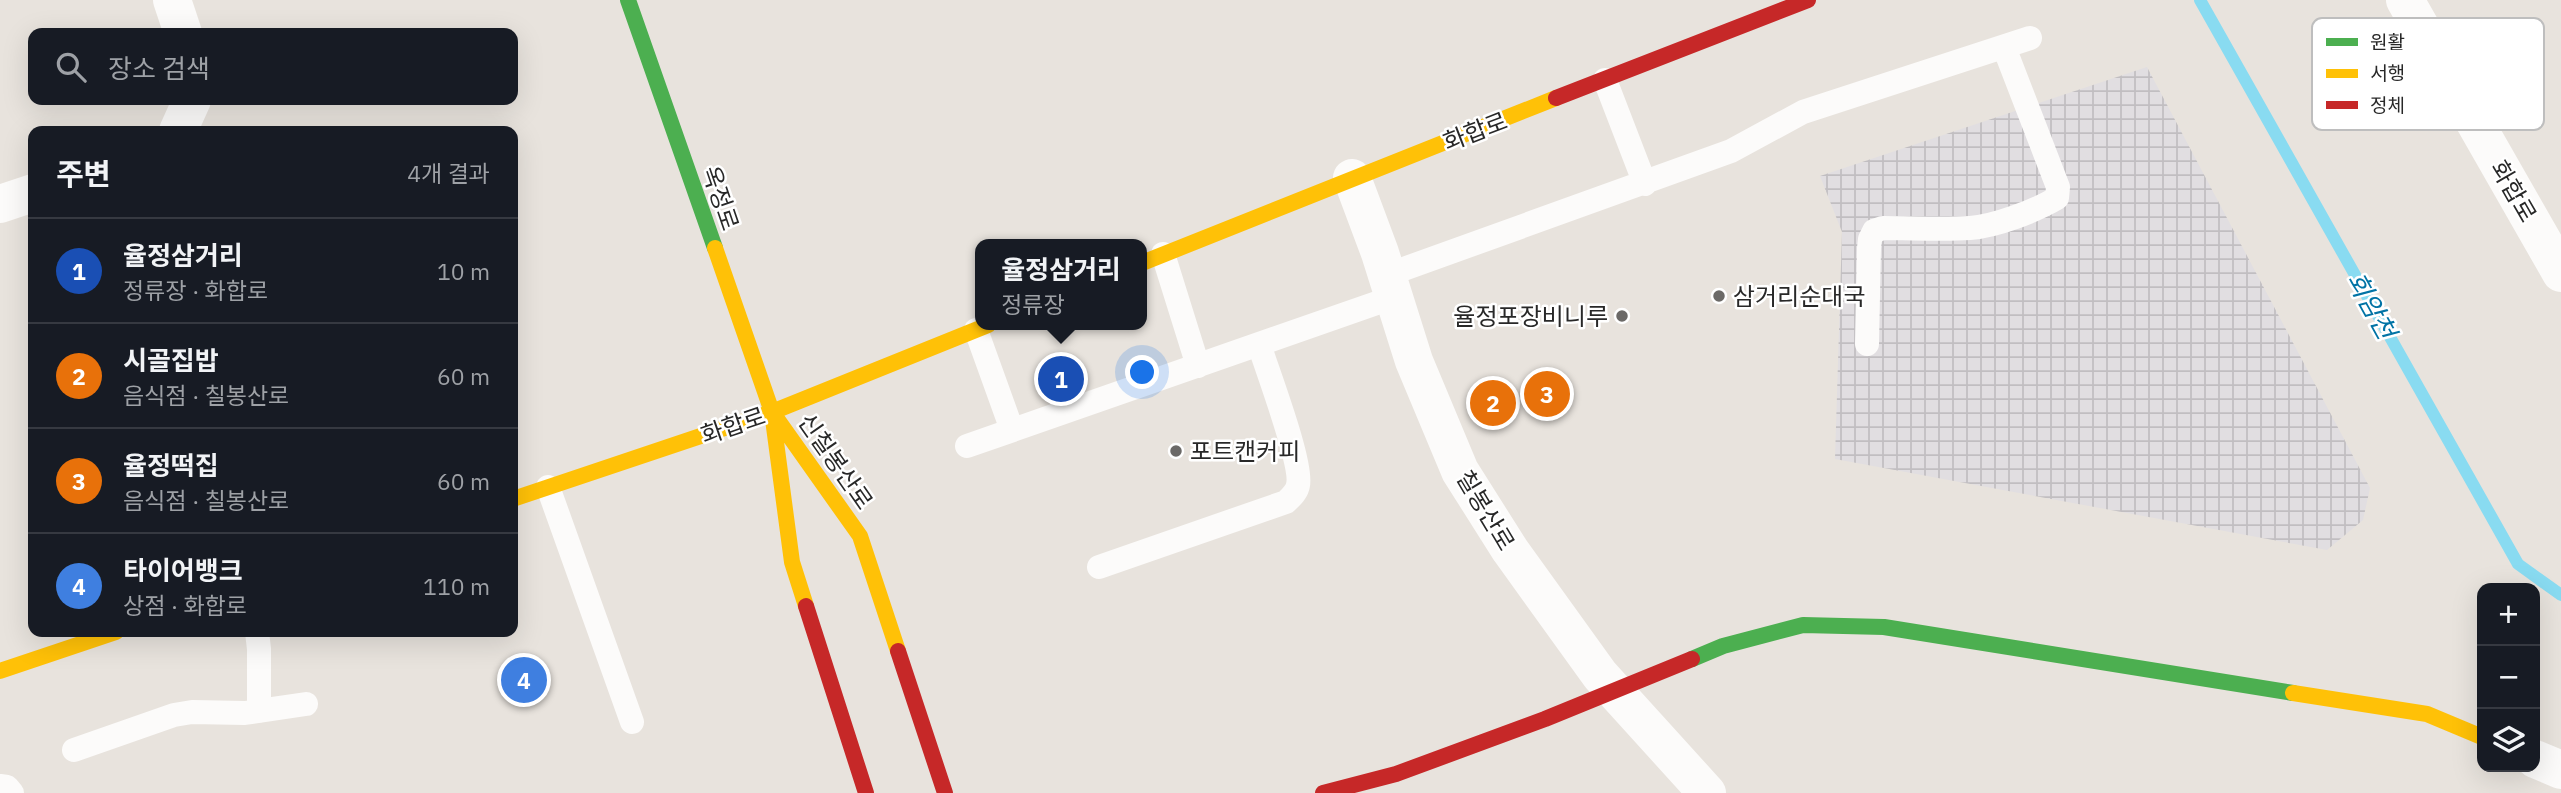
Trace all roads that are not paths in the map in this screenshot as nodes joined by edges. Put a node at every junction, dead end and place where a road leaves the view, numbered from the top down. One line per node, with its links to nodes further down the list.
1 (172, 0): 6 (street)
2 (628, 0): 25 (street, 옥정로)
3 (1808, 0): 9 (street, 화합로)
4 (2405, 0): 5 (street, 화합로)
5 (2415, 18)
6 (181, 28)
7 (2030, 38): 8 (lane)
8 (2004, 47): 14 (lane); 23 (lane)
9 (1605, 80): 13 (street, 화합로); 14 (lane)
10 (190, 105): 11 (street)
11 (180, 126)
12 (2479, 130): 18 (street, 화합로)
13 (1352, 178): 17 (street, 화합로); 19 (street, 칠봉산로)
14 (1644, 184): 19 (lane)
15 (28, 194): 16 (street)
16 (0, 204)
17 (1152, 258): 24 (lane)
18 (2561, 273)
19 (1391, 286): 22 (lane); 34 (street, 칠봉산로)
20 (975, 330): 25 (street, 화합로)
21 (983, 330): 26 (lane)
22 (1259, 344): 24 (lane); 30 (lane)
23 (1867, 344)
24 (1198, 366): 26 (lane)
25 (772, 412): 28 (street, 화합로); 44 (street, 신칠봉산로); 45 (street, 신칠봉산로)
26 (1012, 430): 27 (lane)
27 (967, 446)
28 (548, 487): 29 (street, 화합로); 37 (lane)
29 (518, 497)
30 (1099, 567)
31 (101, 637): 33 (street)
32 (258, 637): 36 (lane)
33 (0, 671)
34 (1607, 682): 38 (street); 46 (street); 47 (street, 칠봉산로)
35 (306, 704): 36 (lane)
36 (259, 711): 39 (lane)
37 (632, 722)
38 (2477, 735)
39 (74, 750)
40 (2540, 761): 41 (street)
41 (2561, 770)
42 (0, 786): 43 (lane)
43 (12, 793)
44 (866, 793)
45 (945, 793)
46 (1323, 793)
47 (1707, 793)

